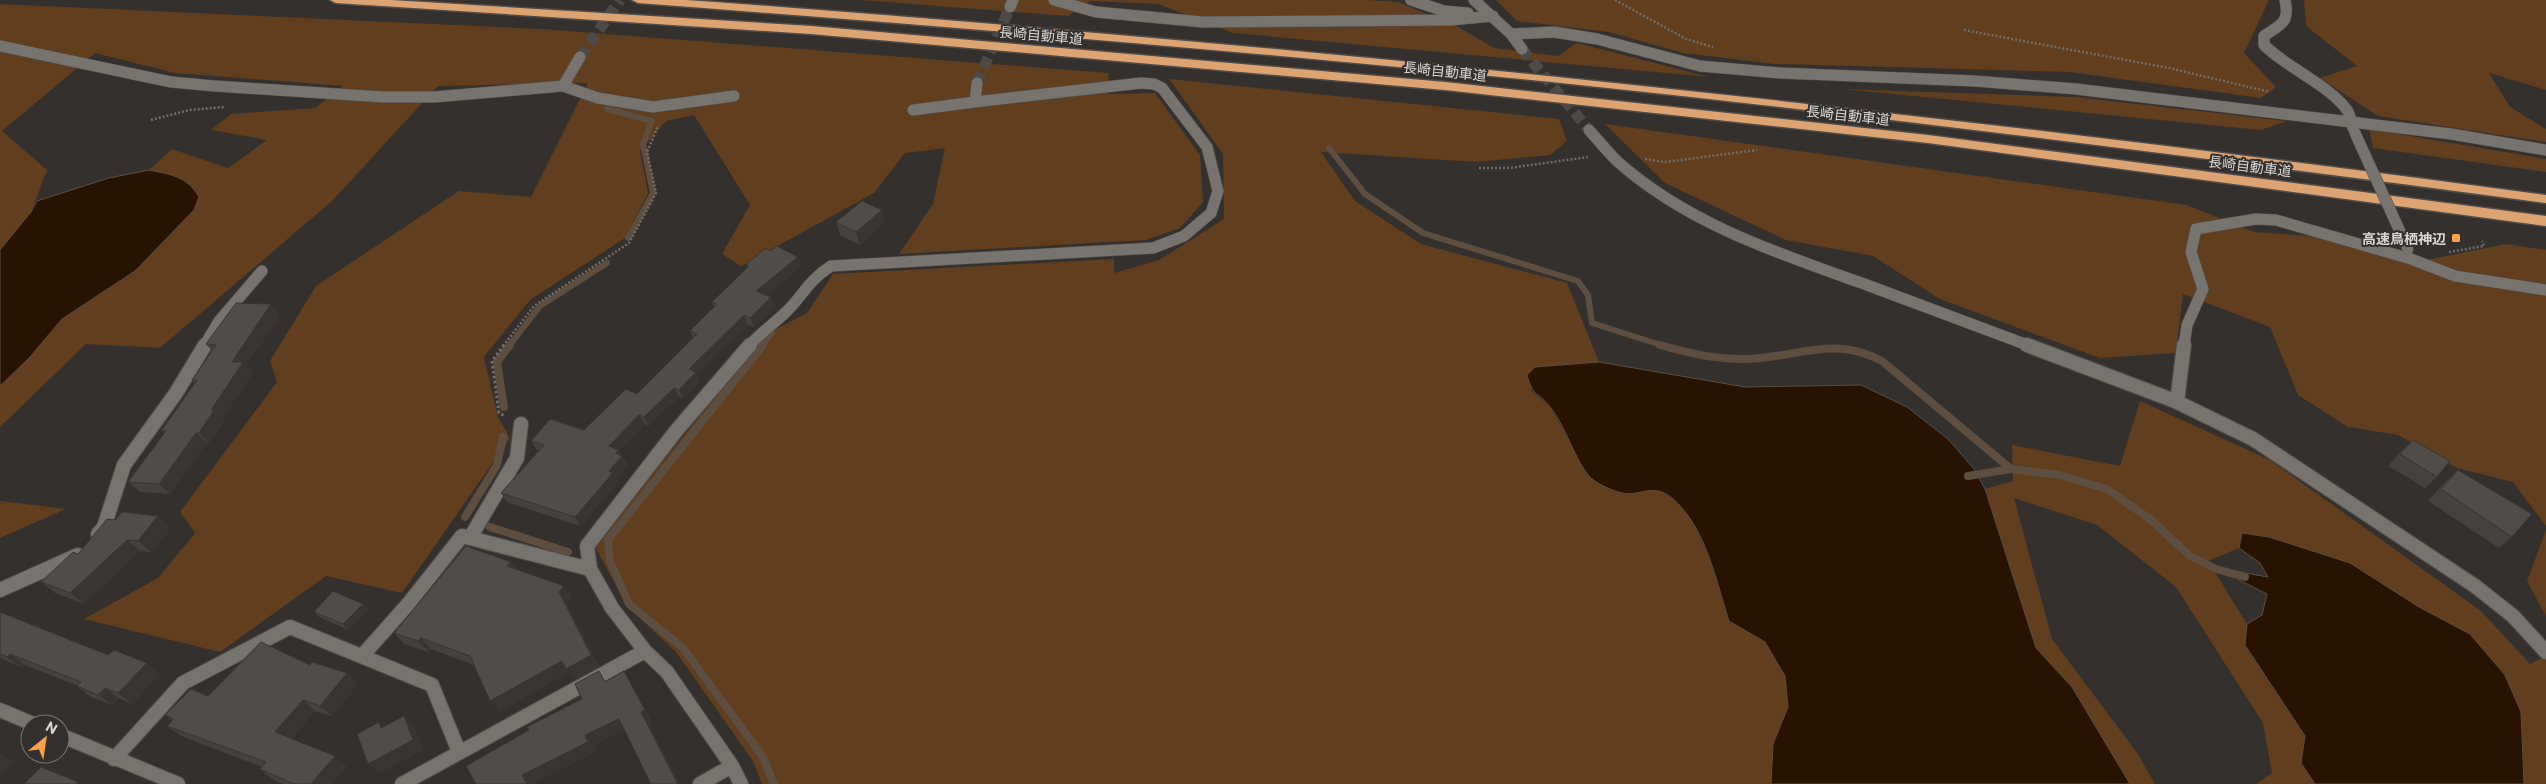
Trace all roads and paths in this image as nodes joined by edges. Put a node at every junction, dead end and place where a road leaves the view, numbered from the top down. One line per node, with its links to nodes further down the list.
1 (336, 0): 26 (highway, 長崎自動車道)
2 (638, 0): 25 (highway, 長崎自動車道)
3 (1054, 0): 8 (street)
4 (1411, 0): 8 (street)
5 (1474, 0): 8 (street)
6 (1615, 0): 13 (path)
7 (2285, 0): 22 (street)
8 (1493, 16): 10 (street)
9 (1964, 30): 17 (path)
10 (1511, 34): 12 (street); 22 (street)
11 (0, 46): 16 (street)
12 (1522, 49)
13 (1720, 49)
14 (580, 56): 16 (street)
15 (977, 83): 19 (street)
16 (563, 86): 20 (street)
17 (2272, 92)
18 (734, 96): 20 (street)
19 (975, 102): 21 (street); 33 (street)
20 (653, 107): 31 (path)
21 (913, 110)
22 (2351, 121): 24 (street); 27 (street, bridge)
23 (1589, 130): 30 (street)
24 (2546, 150)
25 (2546, 199)
26 (2546, 221)
27 (2410, 254): 29 (street); 30 (street)
28 (262, 271): 34 (street)
29 (2546, 290)
30 (2177, 402): 36 (street)
31 (521, 424): 32 (street)
32 (470, 538): 33 (street); 37 (street)
33 (590, 569): 35 (street)
34 (0, 590)
35 (645, 651): 41 (street); 43 (street)
36 (2546, 652)
37 (362, 656): 41 (street); 42 (street)
38 (0, 710): 39 (street)
39 (20, 718)
40 (70, 739): 42 (street)
41 (459, 752): 45 (street)
42 (114, 758): 44 (street)
43 (732, 766): 46 (street); 47 (street)
44 (178, 784)
45 (402, 784)
46 (700, 784)
47 (741, 784)

